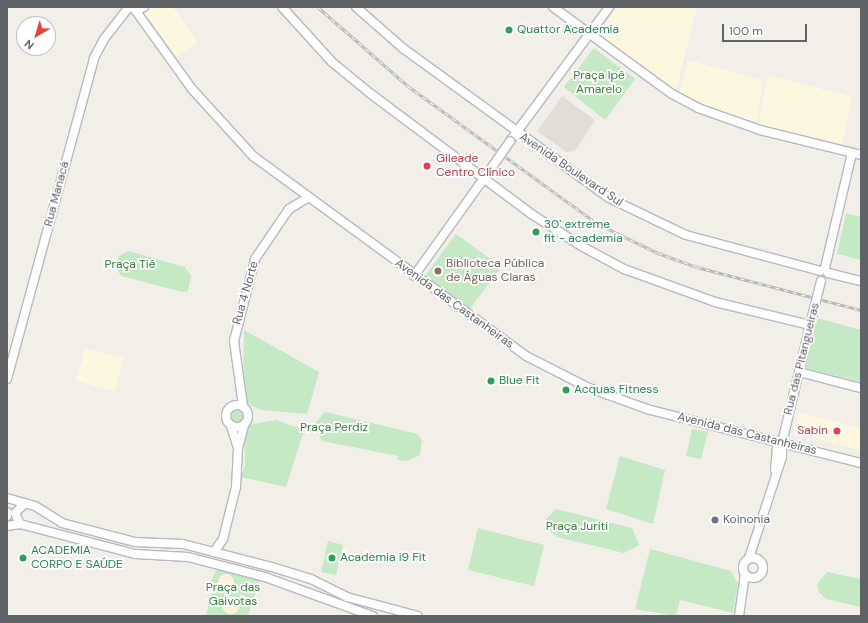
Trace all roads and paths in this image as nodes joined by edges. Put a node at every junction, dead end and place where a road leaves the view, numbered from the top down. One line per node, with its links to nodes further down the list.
1 (282, 7): 11 (street)
2 (356, 7): 8 (street, Avenida Boulevard Sul)
3 (552, 7): 7 (street)
4 (609, 7): 7 (street)
5 (136, 10): 6 (street); 6 (street, Rua Manacá); 12 (street, Avenida das Castanheiras)
6 (123, 17): 20 (street, Rua Manacá)
7 (590, 34): 8 (street); 9 (street)
8 (516, 132): 11 (street, bridge); 15 (street, Avenida Boulevard Sul)
9 (852, 153): 10 (street); 15 (street, Rua das Pitangueiras)
10 (861, 155)
11 (484, 179): 16 (street); 18 (street)
12 (295, 189): 13 (street, Avenida das Castanheiras); 14 (street, Rua 4 Norte)
13 (307, 198): 14 (street, Rua 4 Norte); 16 (street, Avenida das Castanheiras)
14 (289, 209): 21 (street, Rua 4 Norte)
15 (823, 274): 17 (street, Avenida Boulevard Sul); 18 (street, Rua das Pitangueiras, bridge)
16 (414, 276): 27 (street, Avenida das Castanheiras)
17 (861, 281)
18 (810, 325): 19 (street, Rua das Pitangueiras)
19 (799, 372): 22 (street); 27 (street, Rua das Pitangueiras)
20 (7, 379)
21 (237, 386): 23 (street, Rua 4 Norte); 24 (street, Rua 4 Norte)
22 (861, 388)
23 (243, 406): 24 (street); 25 (street)
24 (230, 408): 26 (street)
25 (244, 425): 26 (street); 28 (street)
26 (231, 426): 28 (street)
27 (782, 443): 29 (street, Avenida das Castanheiras); 38 (street, Rua das Pitangueiras)
28 (238, 448): 37 (street)
29 (861, 463)
30 (7, 498): 31 (street)
31 (25, 503): 34 (street); 36 (street)
32 (7, 512): 33 (street)
33 (7, 516)
34 (20, 524): 35 (street); 39 (street)
35 (7, 526)
36 (110, 536): 39 (street); 40 (street)
37 (223, 539): 40 (street); 41 (street)
38 (757, 541): 42 (street, Rua das Pitangueiras); 43 (street, Rua das Pitangueiras)
39 (107, 547): 47 (street)
40 (214, 552): 41 (street)
41 (226, 555): 48 (street)
42 (749, 558): 43 (street); 44 (street)
43 (761, 561): 45 (street)
44 (745, 574): 45 (street); 46 (street)
45 (756, 577): 46 (street)
46 (744, 593): 49 (street)
47 (373, 616)
48 (418, 616)
49 (739, 616)

